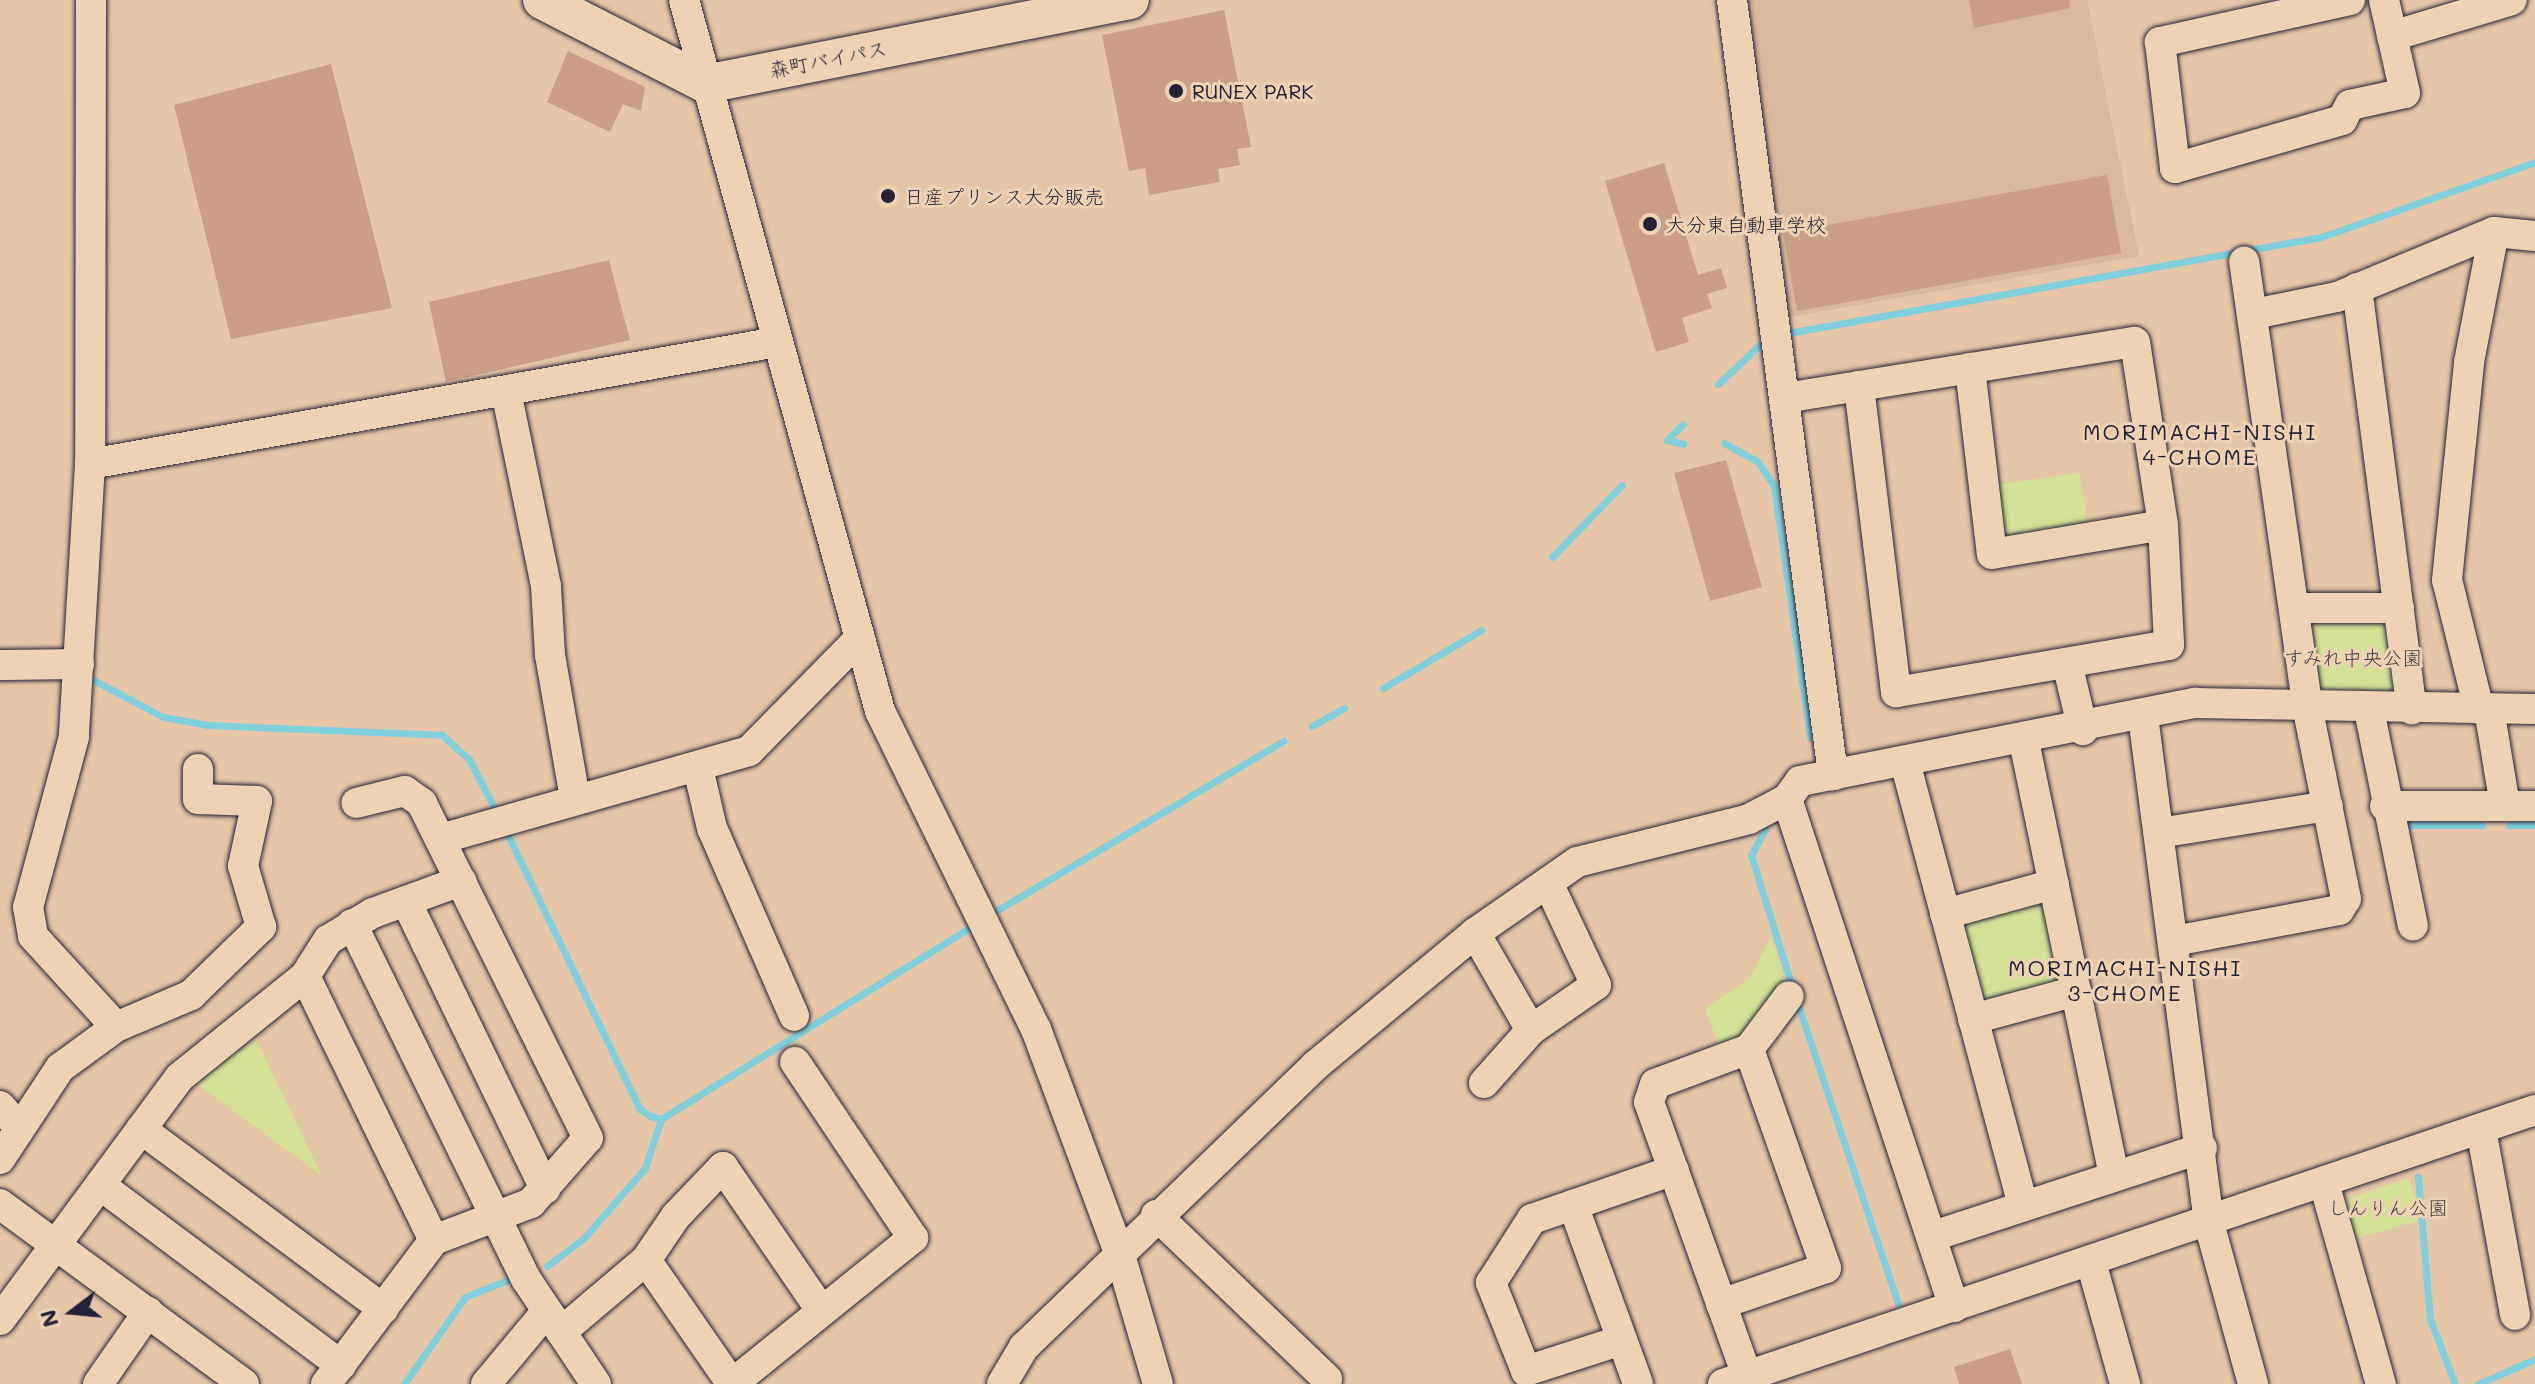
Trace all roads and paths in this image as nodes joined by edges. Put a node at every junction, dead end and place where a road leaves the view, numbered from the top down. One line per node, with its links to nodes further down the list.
1 (91, 0): 21 (street)
2 (542, 0): 10 (main road)
3 (684, 0): 10 (street)
4 (1732, 0): 20 (street)
5 (2350, 0): 9 (street)
6 (2384, 0): 9 (street)
7 (2512, 0): 9 (street)
8 (1109, 2): 10 (main road, 森町バイパス)
9 (2392, 36)
10 (706, 84): 16 (street)
11 (2494, 232): 12 (street); 14 (street); 30 (street)
12 (2535, 236)
13 (2244, 262): 15 (street)
14 (2357, 288): 15 (street); 24 (street)
15 (2254, 314): 23 (street)
16 (777, 342): 19 (street); 25 (street)
17 (1970, 368): 18 (street); 22 (street); 22 (street)
18 (1859, 386): 20 (street); 26 (street)
19 (506, 391): 21 (street); 41 (street)
20 (1785, 398): 40 (street)
21 (90, 464): 27 (street)
22 (2163, 525): 26 (street)
23 (2294, 608): 24 (street); 32 (street)
24 (2399, 608): 29 (street)
25 (860, 638): 38 (street); 89 (street)
26 (2067, 663): 35 (street)
27 (79, 664): 28 (street); 63 (street)
28 (0, 665)
29 (2412, 709): 30 (street); 33 (street)
30 (2484, 709): 31 (street); 46 (street)
31 (2535, 709)
32 (2308, 710): 33 (street); 34 (street); 44 (street)
33 (2369, 710): 45 (street)
34 (2143, 716): 35 (street); 47 (street)
35 (2083, 730): 36 (street)
36 (2024, 741): 37 (street); 51 (street)
37 (1905, 762): 40 (street); 53 (street)
38 (698, 768): 41 (street); 61 (street)
39 (198, 769): 63 (street)
40 (1833, 775): 42 (street)
41 (575, 798): 48 (street)
42 (1787, 799): 50 (street); 86 (street)
43 (356, 803): 48 (street)
44 (2328, 806): 47 (street); 57 (street)
45 (2385, 806): 46 (street); 55 (street)
46 (2520, 806)
47 (2159, 833): 57 (street)
48 (444, 838): 49 (street)
49 (461, 881): 52 (street); 79 (street)
50 (1548, 883): 56 (street); 64 (street)
51 (2054, 884): 53 (street); 59 (street)
52 (406, 901): 54 (street); 79 (street)
53 (1945, 914): 62 (street)
54 (352, 924): 58 (street); 84 (street)
55 (2413, 926)
56 (1475, 933): 64 (street); 83 (street)
57 (2174, 941): 73 (street)
58 (305, 976): 71 (street); 87 (street)
59 (2076, 991): 62 (street); 76 (street)
60 (1789, 996): 65 (street)
61 (794, 1016)
62 (1973, 1019): 82 (street)
63 (116, 1027): 70 (street)
64 (1531, 1030): 67 (street)
65 (1749, 1049): 75 (street); 92 (street)
66 (795, 1062): 95 (street)
67 (1484, 1083)
68 (0, 1106): 70 (street)
69 (2535, 1110): 72 (street)
70 (20, 1128): 74 (street)
71 (141, 1129): 78 (street); 94 (street)
72 (2481, 1129): 77 (street); 97 (street)
73 (2202, 1148): 76 (street); 85 (street)
74 (0, 1159)
75 (1674, 1170): 81 (street); 92 (street)
76 (2114, 1177): 82 (street)
77 (2324, 1183): 85 (street); 114 (street)
78 (100, 1185): 88 (street); 101 (street)
79 (545, 1189): 84 (street)
80 (0, 1204): 88 (street)
81 (1573, 1205): 100 (street); 100 (street)
82 (2023, 1205): 86 (street)
83 (1156, 1215): 89 (street); 102 (street)
84 (498, 1219): 87 (street); 99 (street)
85 (2209, 1223): 91 (street); 113 (street)
86 (1933, 1236): 93 (street)
87 (434, 1240): 94 (street)
88 (57, 1244): 96 (street); 98 (street)
89 (1120, 1255): 109 (street); 110 (street)
90 (646, 1260): 95 (street); 99 (street); 108 (street)
91 (2091, 1262): 93 (street); 112 (street)
92 (1721, 1304): 103 (street)
93 (1954, 1307): 103 (street)
94 (383, 1309): 101 (street)
95 (821, 1310): 108 (street)
96 (148, 1312): 104 (street); 105 (street)
97 (2515, 1315)
98 (0, 1320)
99 (554, 1322): 106 (street); 107 (street)
100 (1622, 1340): 111 (street)
101 (334, 1374)
102 (1327, 1379)
103 (1735, 1380)
104 (98, 1384)
105 (244, 1384)
106 (486, 1384)
107 (596, 1384)
108 (732, 1384)
109 (1002, 1384)
110 (1158, 1384)
111 (1638, 1384)
112 (2125, 1384)
113 (2253, 1384)
114 (2381, 1384)

